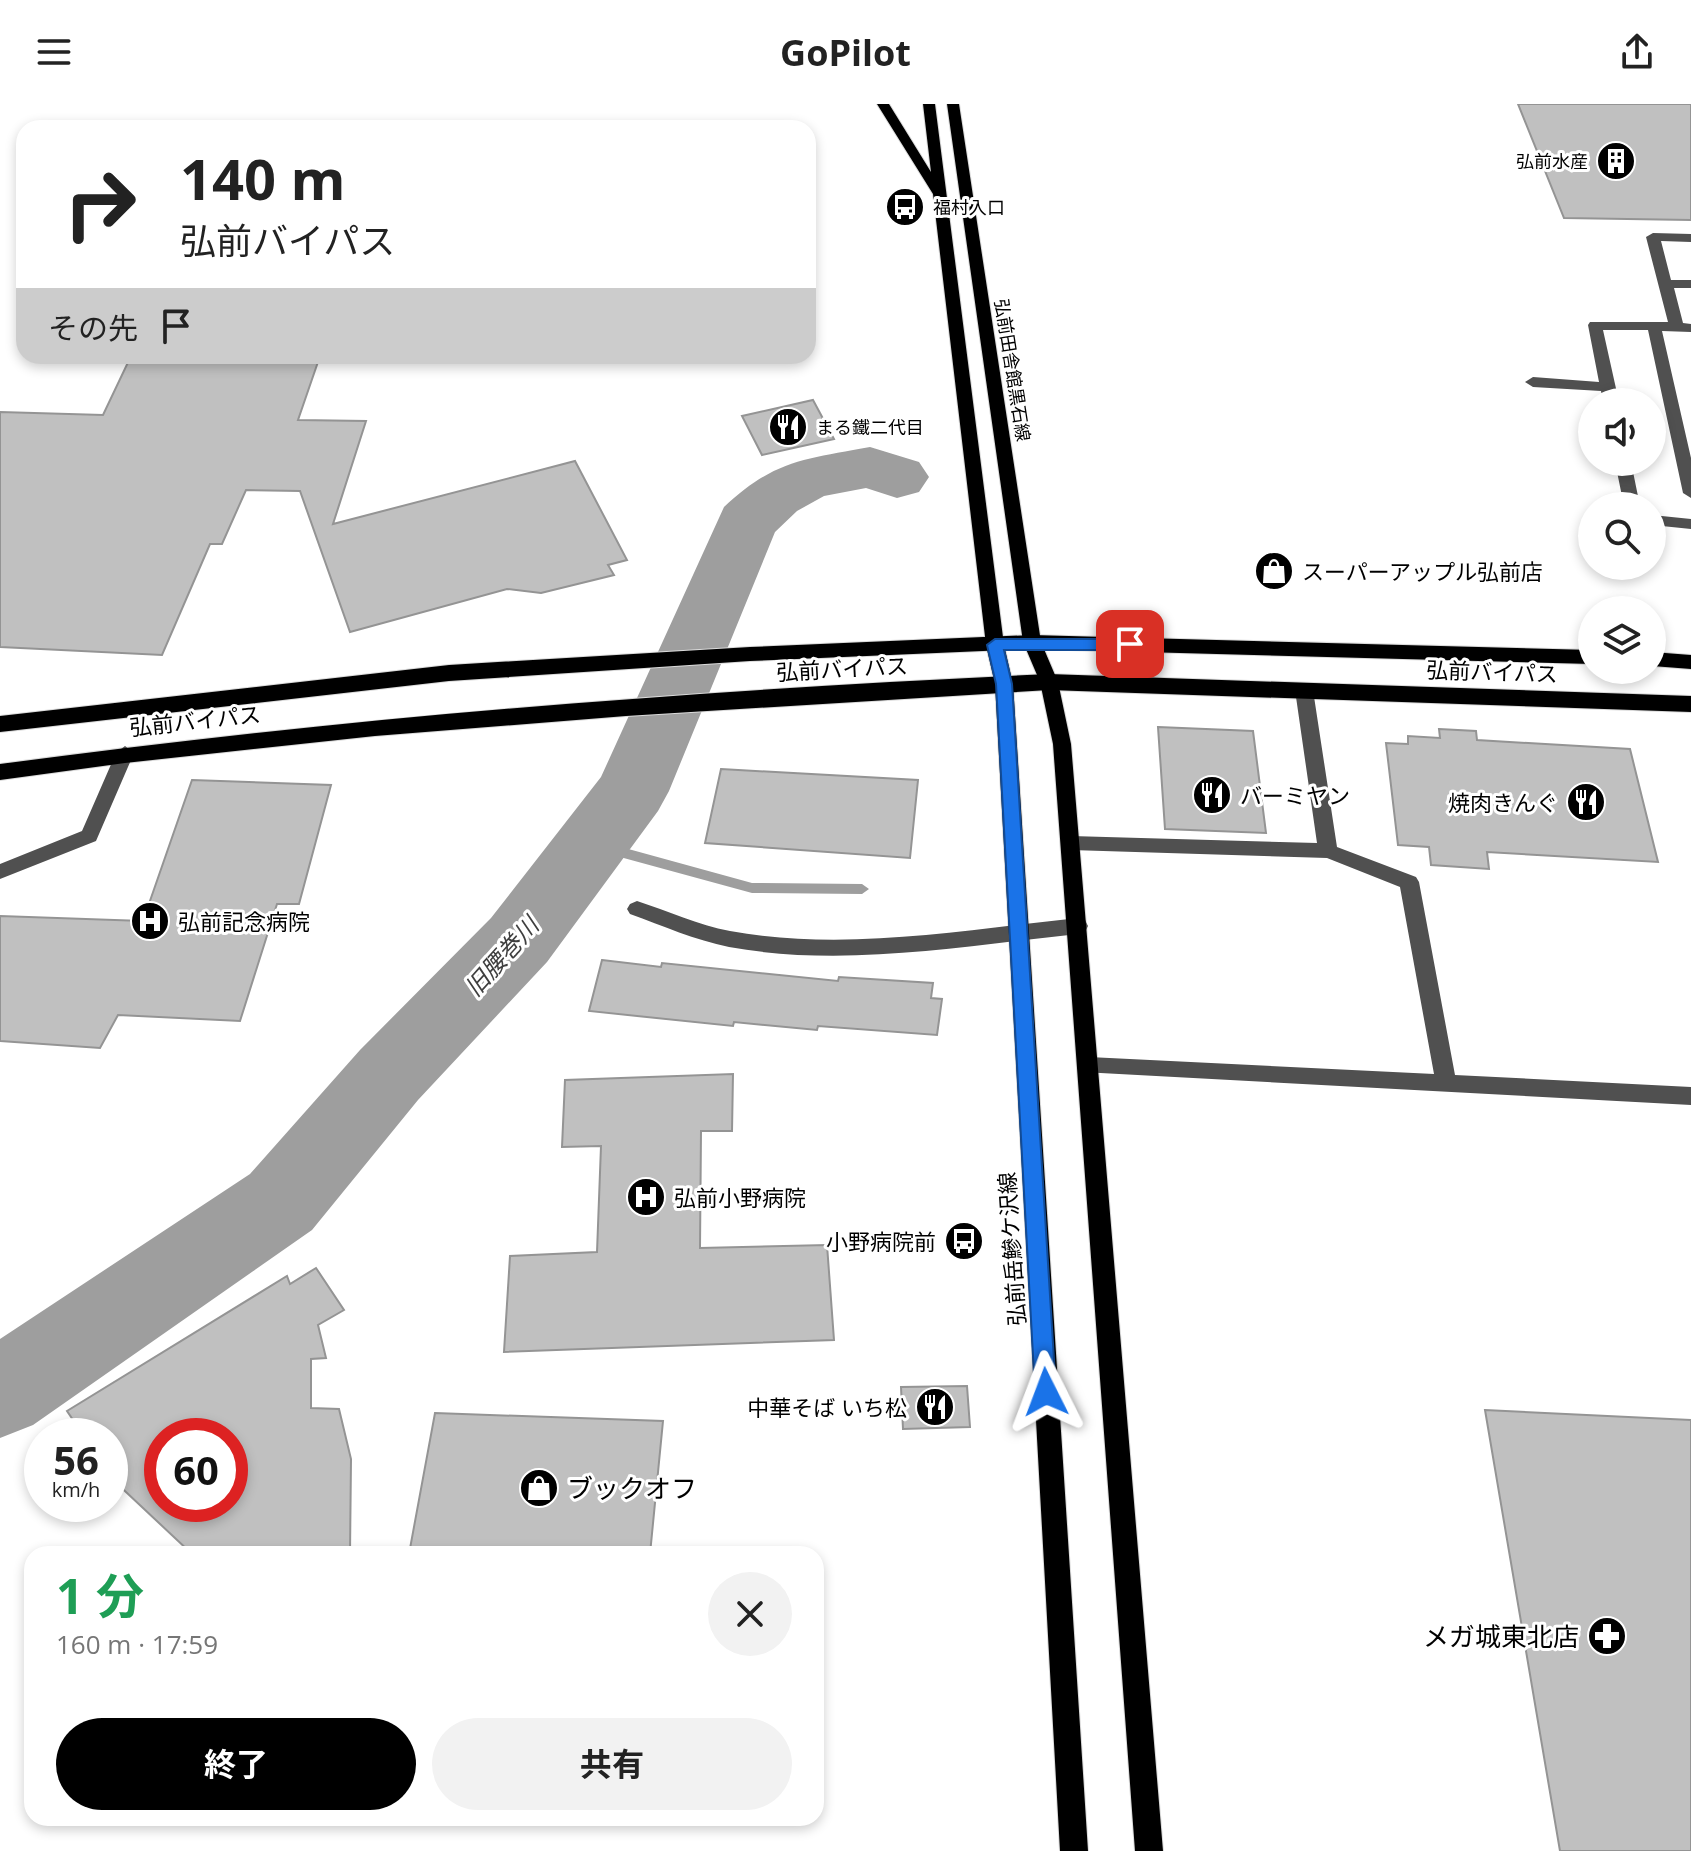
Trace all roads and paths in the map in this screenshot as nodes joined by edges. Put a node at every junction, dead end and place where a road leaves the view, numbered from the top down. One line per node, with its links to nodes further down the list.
1 (883, 104): 4 (main road)
2 (929, 104): 4 (main road)
3 (953, 104): 16 (main road, 弘前田舎館黒石線)
4 (941, 201): 17 (main road)
5 (1691, 238): 6 (street)
6 (1665, 284): 7 (street); 9 (street)
7 (1691, 284)
8 (1654, 326): 9 (street); 11 (street); 13 (street)
9 (1684, 327)
10 (1533, 382): 12 (street)
11 (1609, 388)
12 (1578, 389)
13 (1691, 493)
14 (1666, 521): 15 (street)
15 (1691, 524)
16 (1032, 642): 17 (highway, 弘前バイパス); 18 (highway, 弘前バイパス); 21 (main road, 弘前田舎館黒石線)
17 (995, 645): 22 (main road, 弘前岳鰺ケ沢線); 25 (highway, 弘前バイパス)
18 (1578, 657)
19 (1666, 660): 20 (highway)
20 (1691, 662)
21 (1049, 682): 22 (highway, 弘前バイパス); 23 (highway, 弘前バイパス); 28 (main road, 弘前田舎館黒石線)
22 (1004, 684): 26 (highway, 弘前バイパス); 33 (main road, 弘前岳鰺ケ沢線)
23 (1304, 690): 24 (highway, 弘前バイパス); 29 (street)
24 (1691, 704)
25 (0, 724)
26 (125, 753): 27 (highway, 弘前バイパス); 30 (street)
27 (0, 772)
28 (1071, 843): 29 (street); 32 (main road, 弘前田舎館黒石線)
29 (1328, 851): 35 (street)
30 (0, 872)
31 (637, 909): 33 (street)
32 (1078, 926): 33 (street); 34 (main road, 弘前田舎館黒石線)
33 (1018, 932): 37 (main road, 弘前岳鰺ケ沢線)
34 (1089, 1066): 35 (street); 38 (main road, 弘前田舎館黒石線)
35 (1446, 1083): 36 (street)
36 (1691, 1096)
37 (1074, 1851)
38 (1149, 1851)

